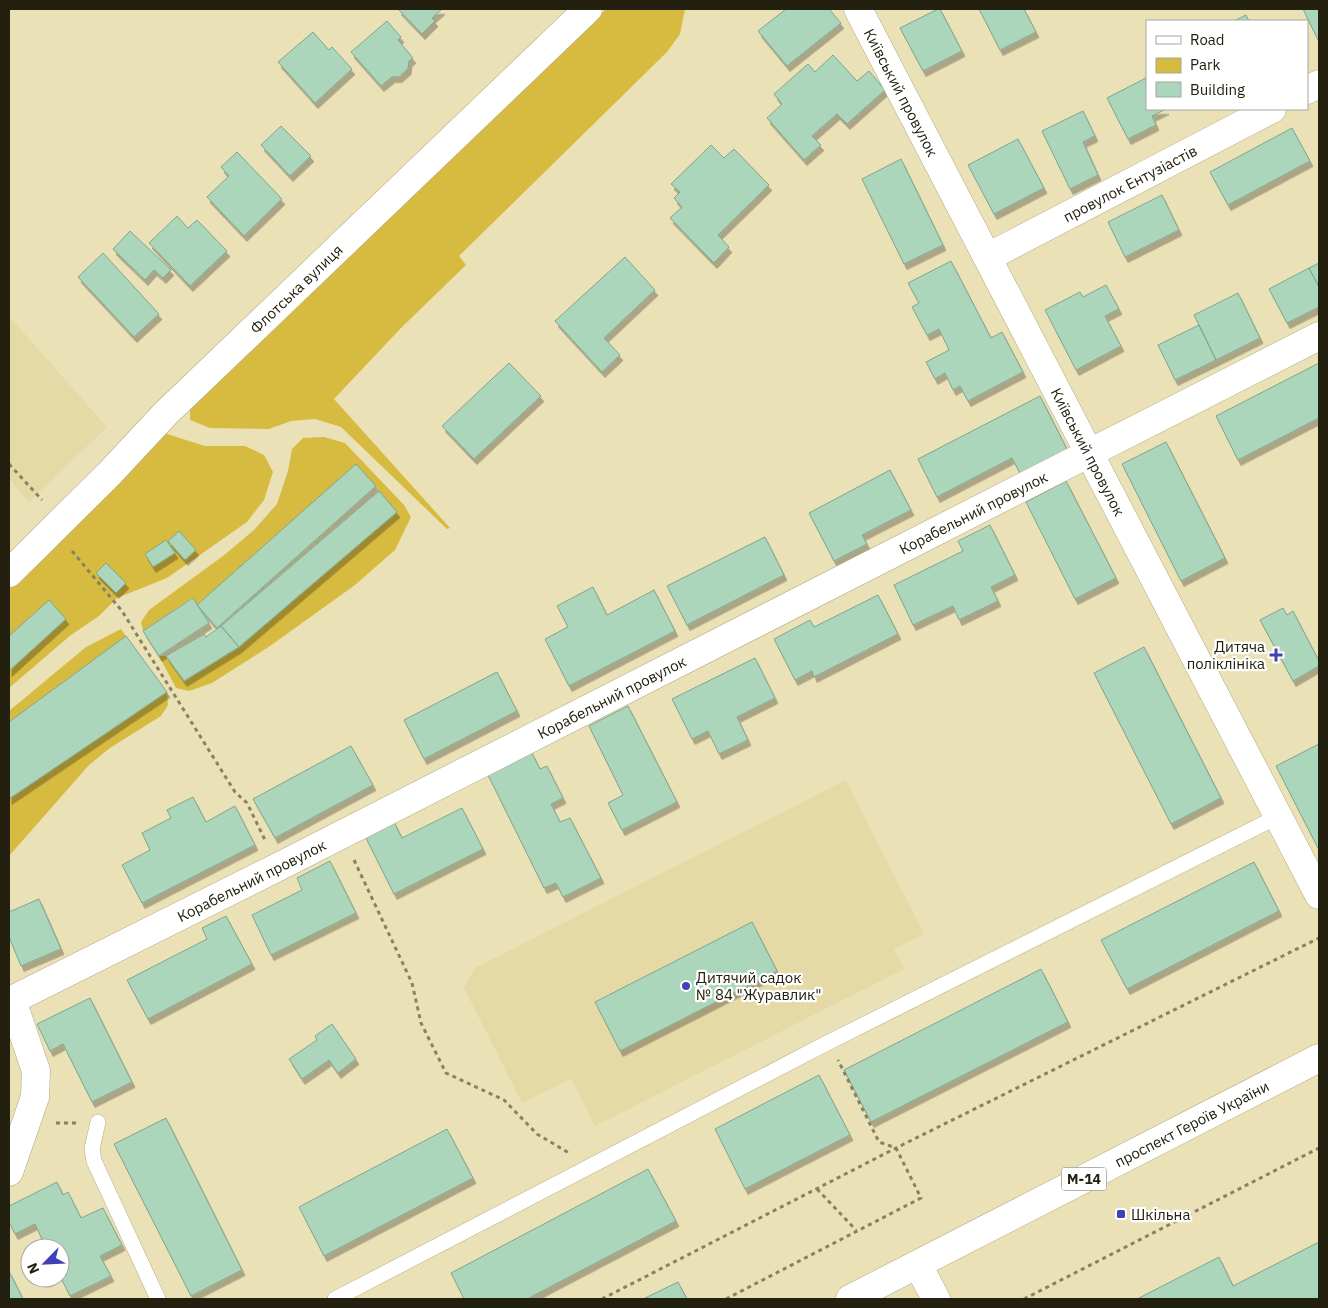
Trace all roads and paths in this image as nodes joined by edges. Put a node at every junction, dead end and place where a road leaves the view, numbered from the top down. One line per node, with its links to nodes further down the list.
1 (588, 9): 8 (main road, Флотська вулиця)
2 (858, 9): 4 (main road, Київський провулок)
3 (1270, 110): 4 (main road, провулок Ентузіастів)
4 (988, 257): 6 (main road, Київський провулок)
5 (1319, 336): 6 (main road, Корабельний провулок)
6 (1091, 452): 10 (main road, Київський провулок); 11 (main road, Корабельний провулок)
7 (9, 464): 8 (path)
8 (62, 522): 9 (main road, Флотська вулиця); 12 (path)
9 (9, 573)
10 (1279, 816): 13 (main road, Київський провулок); 15 (lane)
11 (341, 834): 12 (main road, Корабельний провулок); 21 (path)
12 (278, 867): 17 (main road, Корабельний провулок)
13 (1319, 895)
14 (1319, 938): 19 (path)
15 (829, 1042): 19 (path); 21 (lane)
16 (1319, 1058): 25 (main road, проспект Героїв України / М-14)
17 (28, 1117): 18 (path); 22 (main road)
18 (98, 1122): 26 (lane)
19 (896, 1148): 23 (path); 24 (path)
20 (1319, 1148): 32 (path)
21 (591, 1166): 27 (lane)
22 (9, 1172)
23 (817, 1189): 24 (path); 28 (path)
24 (856, 1230): 29 (path)
25 (918, 1265): 30 (main road, проспект Героїв України / М-14); 31 (main road)
26 (158, 1299)
27 (335, 1299)
28 (602, 1299)
29 (726, 1299)
30 (850, 1299)
31 (936, 1299)
32 (1024, 1299)

